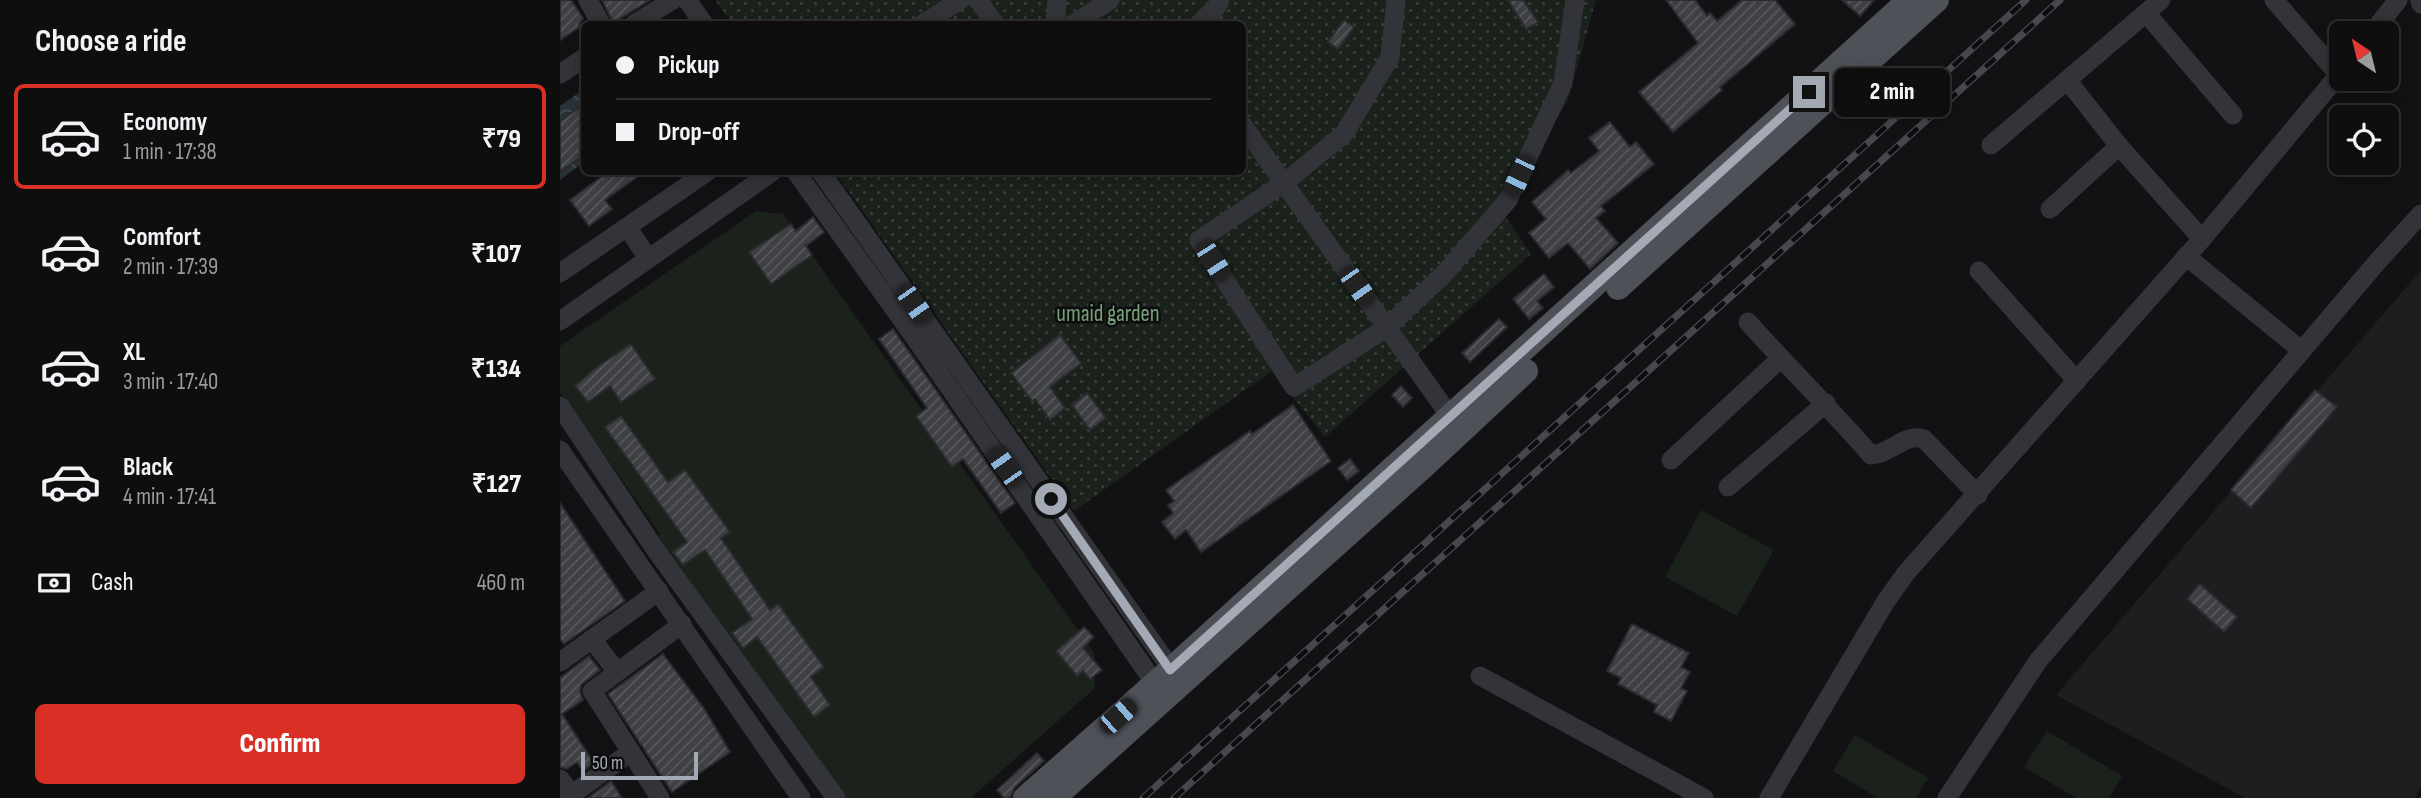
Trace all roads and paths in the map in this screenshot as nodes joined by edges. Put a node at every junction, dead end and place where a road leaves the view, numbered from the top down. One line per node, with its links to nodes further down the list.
1 (587, 0): 16 (street)
2 (673, 0): 17 (street)
3 (687, 0): 18 (street)
4 (960, 0): 19 (street)
5 (1057, 0): 21 (street)
6 (1110, 0): 22 (street)
7 (1220, 0): 23 (street)
8 (1396, 0): 38 (street)
9 (1576, 0): 49 (street)
10 (1909, 0): 55 (main road)
11 (1937, 0): 66 (main road)
12 (2274, 0): 26 (street)
13 (2398, 0): 24 (street)
14 (986, 3): 20 (street)
15 (2154, 6): 28 (street); 30 (street)
16 (599, 21)
17 (639, 21)
18 (702, 21)
19 (928, 21)
20 (994, 21)
21 (1055, 21)
22 (1078, 21)
23 (1202, 21)
24 (2381, 21)
25 (581, 60): 27 (street)
26 (2329, 61)
27 (560, 74)
28 (2068, 81): 32 (street); 33 (street)
29 (2329, 86): 42 (street)
30 (2233, 115)
31 (1246, 130): 38 (street)
32 (1991, 145)
33 (2119, 146): 39 (street); 42 (street)
34 (704, 175): 41 (street)
35 (768, 175): 44 (street)
36 (798, 175): 66 (street)
37 (823, 175): 66 (street)
38 (1283, 183): 49 (street); 49 (street)
39 (2050, 209)
40 (2421, 214): 50 (street)
41 (628, 228): 44 (street); 46 (street)
42 (2202, 239): 43 (street)
43 (2186, 256): 50 (street); 52 (street)
44 (647, 257): 47 (street)
45 (1979, 271): 52 (street)
46 (560, 273)
47 (560, 321)
48 (1748, 322): 51 (street)
49 (1386, 328): 55 (street)
50 (2302, 351): 76 (street)
51 (1780, 359): 53 (street); 57 (street)
52 (2077, 381): 59 (street)
53 (1826, 403): 58 (street); 59 (street)
54 (560, 406): 71 (street)
55 (1450, 416): 66 (main road)
56 (560, 450): 60 (street)
57 (1671, 460)
58 (1728, 487)
59 (1978, 495): 75 (street)
60 (659, 591): 61 (street); 62 (street)
61 (682, 624): 64 (street); 70 (street)
62 (592, 639): 63 (street); 64 (street)
63 (562, 656)
64 (617, 673): 67 (street)
65 (1479, 676): 74 (street)
66 (1168, 684): 72 (main road); 73 (main road)
67 (631, 752): 68 (street); 69 (street)
68 (566, 790)
69 (660, 798)
70 (802, 798)
71 (836, 798)
72 (1025, 798)
73 (1054, 798)
74 (1704, 798)
75 (1769, 798)
76 (1947, 798)

